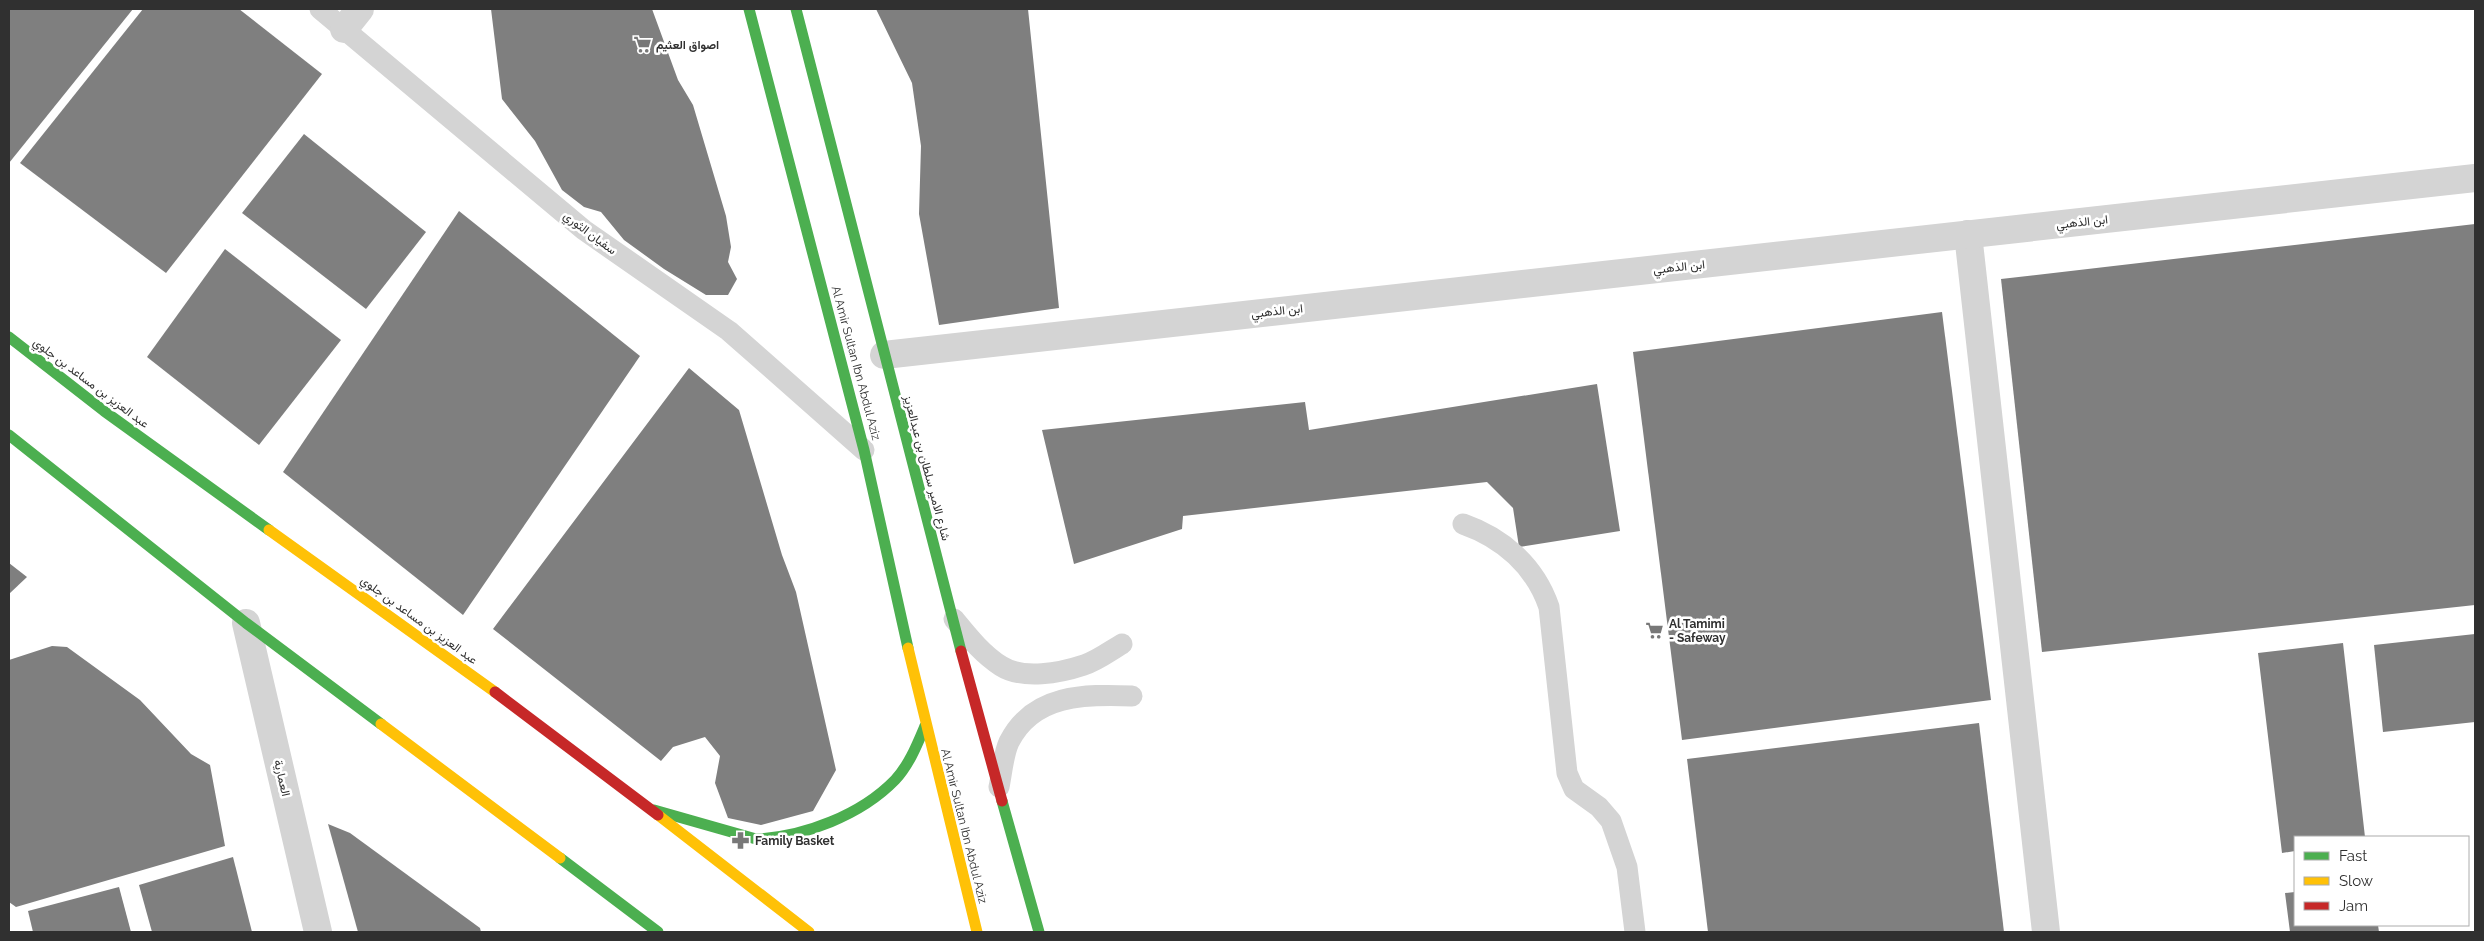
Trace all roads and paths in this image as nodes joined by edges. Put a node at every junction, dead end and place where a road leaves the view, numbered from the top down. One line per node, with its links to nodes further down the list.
1 (320, 9): 4 (lane, سفيان الثوري)
2 (749, 9): 10 (street, Al Amir Sultan Ibn Abdul Aziz)
3 (796, 9): 8 (street, شارع الامير سلطان بن عبدالعزيز)
4 (352, 19): 10 (lane, سفيان الثوري)
5 (2475, 178): 6 (street, ابن الذهبي)
6 (1968, 234): 8 (street, ابن الذهبي); 25 (street)
7 (9, 337): 18 (street, عبد العزيز بن مساعد بن جلوي)
8 (884, 355): 12 (street, شارع الامير سلطان بن عبدالعزيز)
9 (9, 435): 13 (street)
10 (864, 450): 16 (street, Al Amir Sultan Ibn Abdul Aziz)
11 (1462, 524): 24 (lane)
12 (952, 617): 14 (lane); 17 (street, شارع الامير سلطان بن عبدالعزيز)
13 (246, 623): 19 (street, العمارية); 20 (street)
14 (1122, 644)
15 (1132, 696): 17 (lane)
16 (925, 726): 18 (street); 22 (street, Al Amir Sultan Ibn Abdul Aziz)
17 (998, 790): 23 (street, شارع الامير سلطان بن عبدالعزيز)
18 (654, 810): 21 (street, عبد العزيز بن مساعد بن جلوي)
19 (318, 932)
20 (658, 932)
21 (809, 932)
22 (977, 932)
23 (1039, 932)
24 (1635, 932)
25 (2046, 932)

